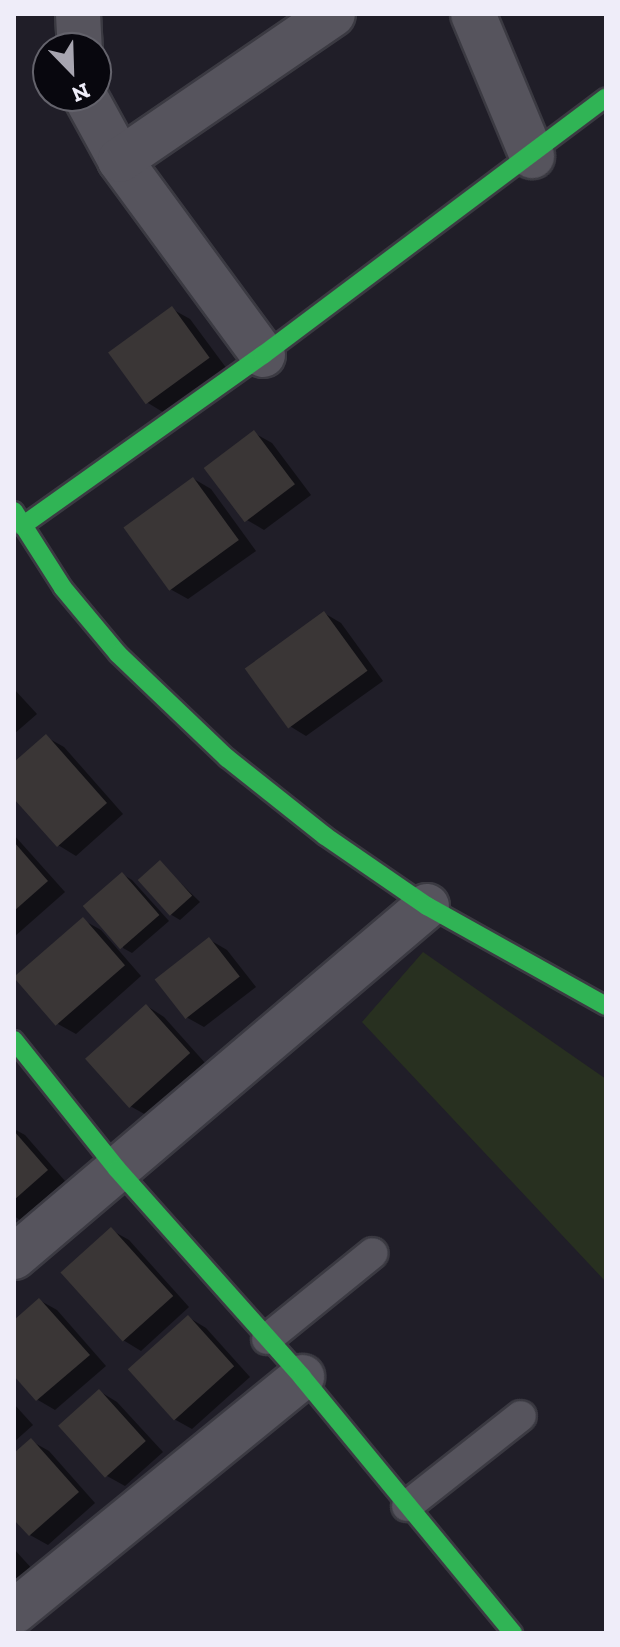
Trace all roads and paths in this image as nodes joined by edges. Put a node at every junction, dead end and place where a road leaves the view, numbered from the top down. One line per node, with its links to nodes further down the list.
1 (333, 14): 6 (street)
2 (473, 14): 5 (street)
3 (606, 97): 5 (street)
4 (94, 112): 6 (street)
5 (532, 156): 7 (street)
6 (120, 160): 7 (street)
7 (263, 355): 8 (street)
8 (18, 519): 9 (street)
9 (427, 906): 10 (street); 12 (street)
10 (606, 1006)
11 (14, 1040): 12 (street)
12 (117, 1169): 14 (street); 15 (street)
13 (373, 1253): 15 (lane)
14 (14, 1257)
15 (267, 1339): 16 (street)
16 (302, 1377): 18 (street); 19 (street)
17 (521, 1416): 18 (lane)
18 (407, 1506): 20 (street)
19 (14, 1612)
20 (513, 1633)

